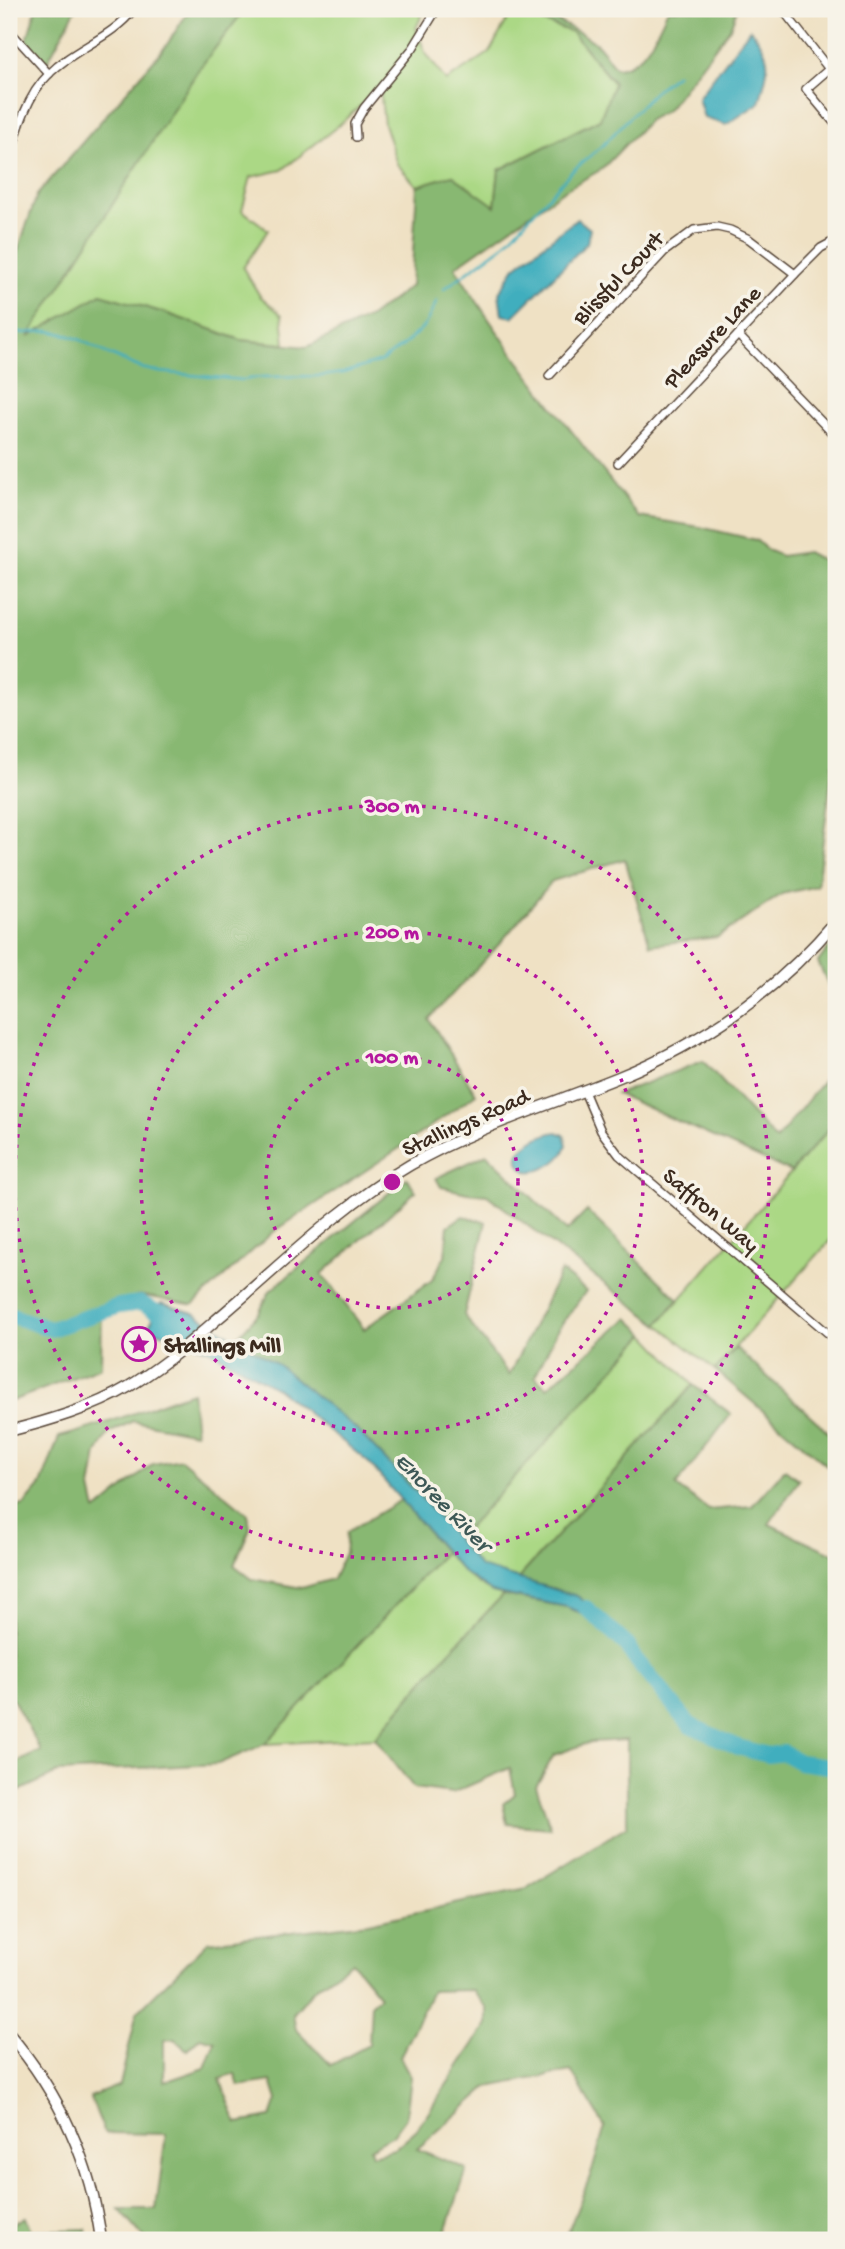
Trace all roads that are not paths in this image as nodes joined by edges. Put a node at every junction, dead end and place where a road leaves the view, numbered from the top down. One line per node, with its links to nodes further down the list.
1 (134, 9): 6 (street)
2 (437, 9): 9 (street)
3 (782, 9): 5 (street)
4 (9, 30): 6 (street)
5 (830, 69): 7 (street); 8 (street)
6 (48, 74): 10 (street)
7 (836, 78)
8 (836, 125)
9 (356, 137)
10 (9, 161)
11 (836, 240): 12 (street, Pleasure Lane)
12 (795, 274): 13 (street, Pleasure Lane); 14 (street, Blissful Court)
13 (738, 335): 15 (street); 16 (street, Pleasure Lane)
14 (549, 376)
15 (836, 437)
16 (618, 463)
17 (836, 921): 18 (street, Stallings Road)
18 (584, 1091): 19 (street, Saffron Way); 20 (street, Stallings Road)
19 (836, 1340)
20 (9, 1431)
21 (9, 2034): 22 (street)
22 (101, 2240)

